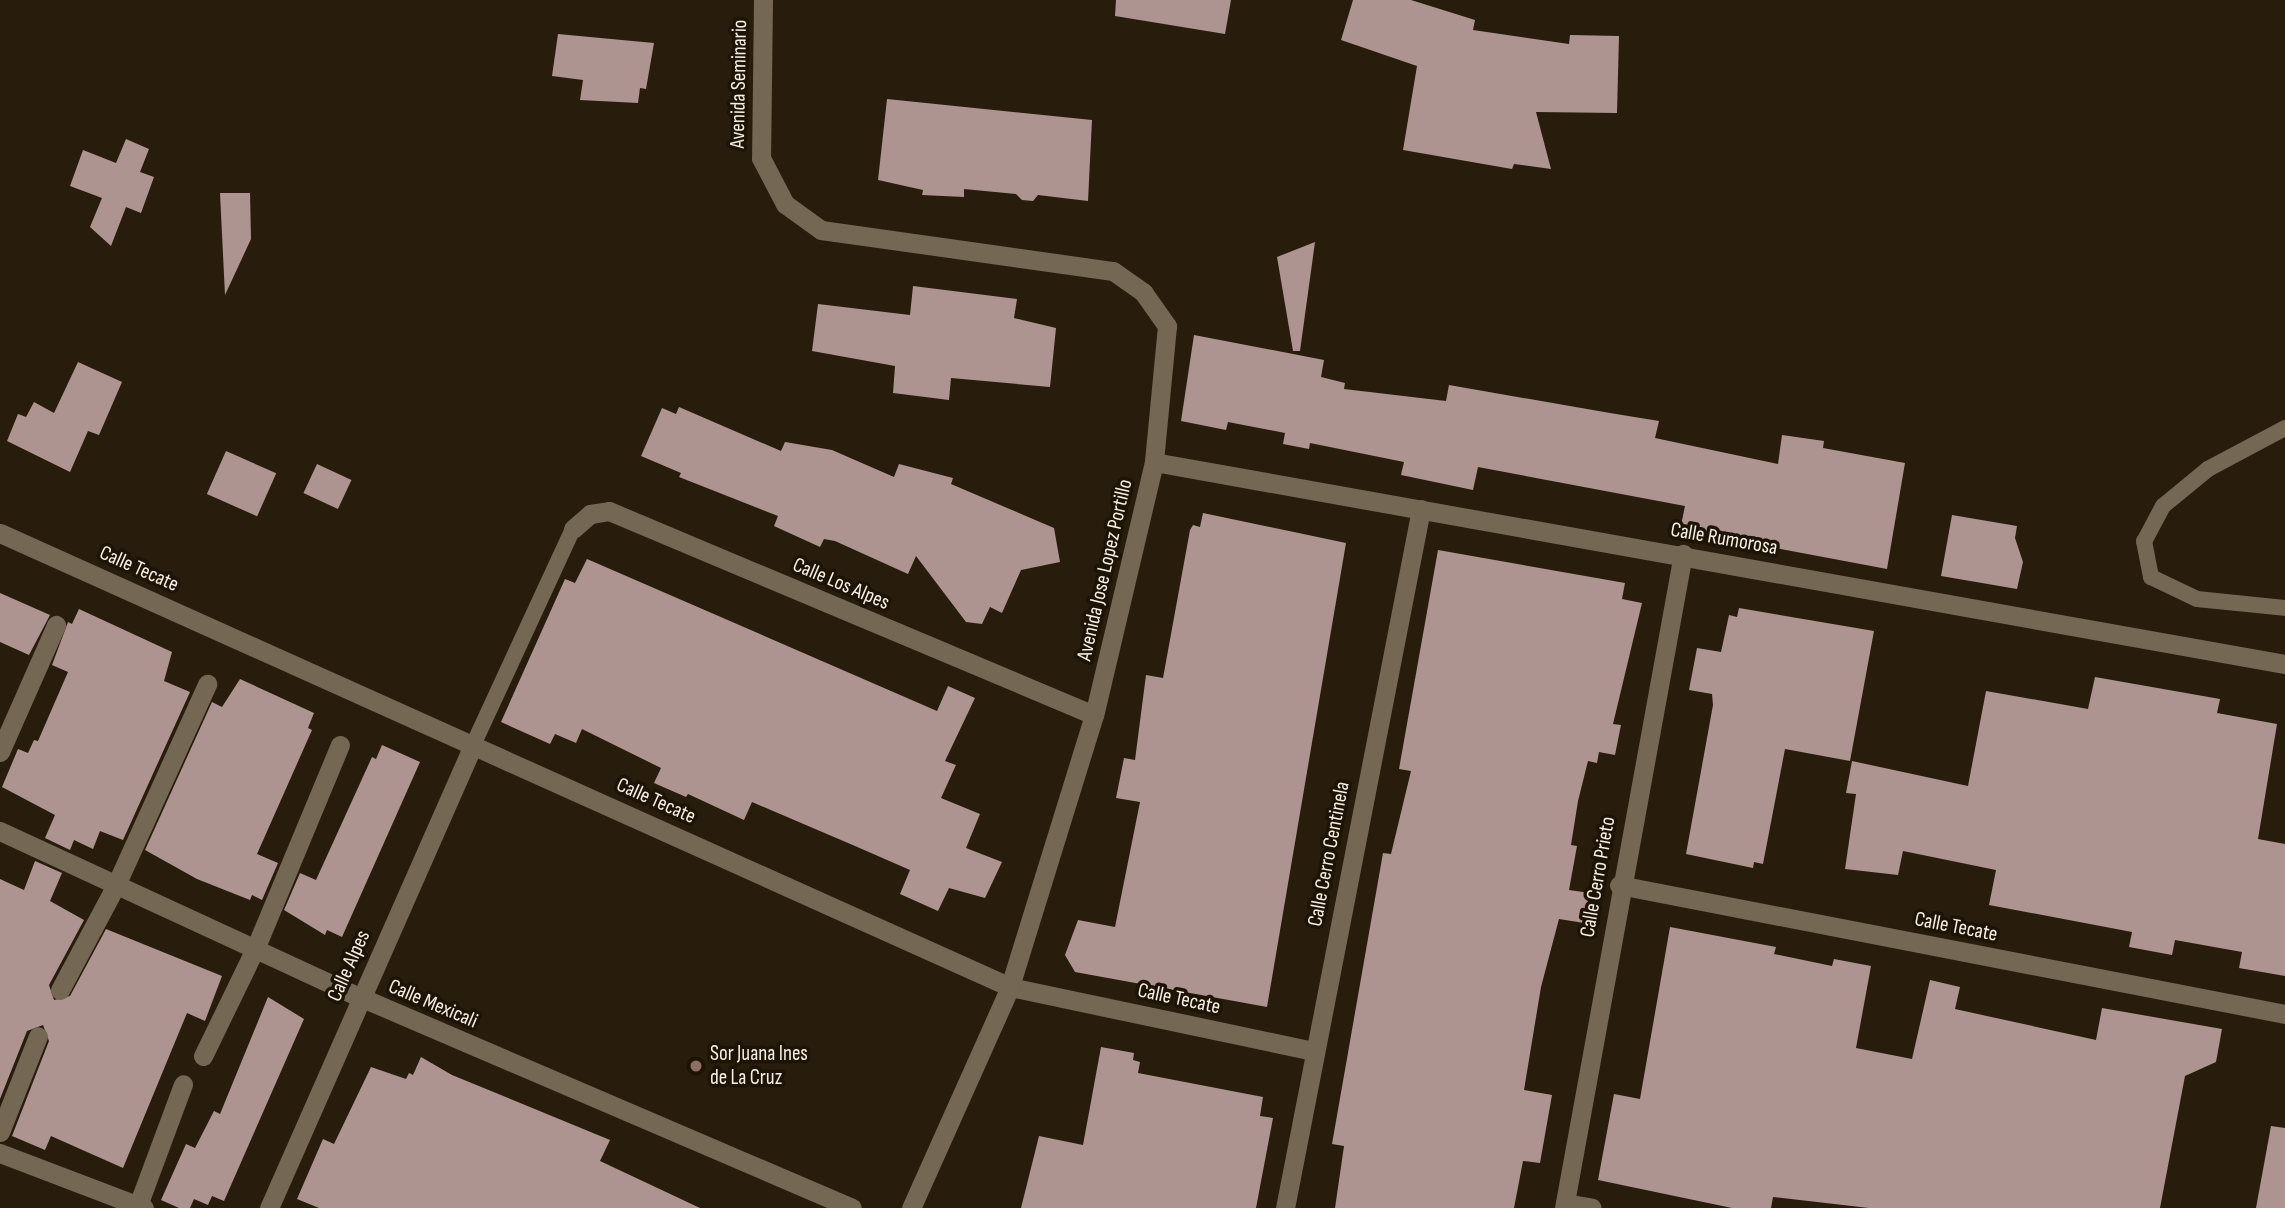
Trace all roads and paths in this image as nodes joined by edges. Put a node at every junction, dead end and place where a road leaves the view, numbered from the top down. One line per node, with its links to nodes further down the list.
1 (763, 0): 2 (street, Avenida Seminario)
2 (785, 204): 4 (street, Avenida Jose Lopez Portillo)
3 (2285, 428): 9 (lane)
4 (1154, 462): 5 (street, Calle Rumorosa); 13 (street, Avenida Jose Lopez Portillo)
5 (1422, 509): 8 (street, Calle Rumorosa); 26 (street, Calle Cerro Centinela)
6 (573, 529): 13 (street, Calle Los Alpes); 14 (lane)
7 (0, 533): 14 (street, Calle Tecate)
8 (1682, 554): 11 (street, Calle Rumorosa); 19 (street, Calle Cerro Prieto)
9 (2285, 608)
10 (55, 625): 16 (street)
11 (2285, 664)
12 (206, 684): 18 (street)
13 (1094, 715): 21 (street, Avenida Jose Lopez Portillo)
14 (474, 743): 21 (street, Calle Tecate); 23 (street, Calle Alpes)
15 (340, 745): 20 (street)
16 (0, 752)
17 (0, 831): 18 (street, Calle Mexicali)
18 (116, 884): 20 (street, Calle Mexicali); 22 (street)
19 (1619, 885): 24 (street, Calle Tecate); 31 (street, Calle Cerro Prieto)
20 (255, 949): 23 (street, Calle Mexicali); 27 (street)
21 (1010, 987): 26 (street, Calle Tecate); 35 (street, Avenida Jose Lopez Portillo)
22 (61, 990)
23 (360, 998): 33 (street, Calle Alpes); 34 (street, Calle Mexicali)
24 (2285, 1014)
25 (38, 1036): 29 (street)
26 (1313, 1051): 36 (street, Calle Cerro Centinela)
27 (203, 1056)
28 (183, 1084): 32 (street)
29 (0, 1132)
30 (0, 1153): 32 (street)
31 (1564, 1205): 37 (street)
32 (140, 1207)
33 (269, 1208)
34 (852, 1208)
35 (911, 1208)
36 (1285, 1208)
37 (1592, 1208)

